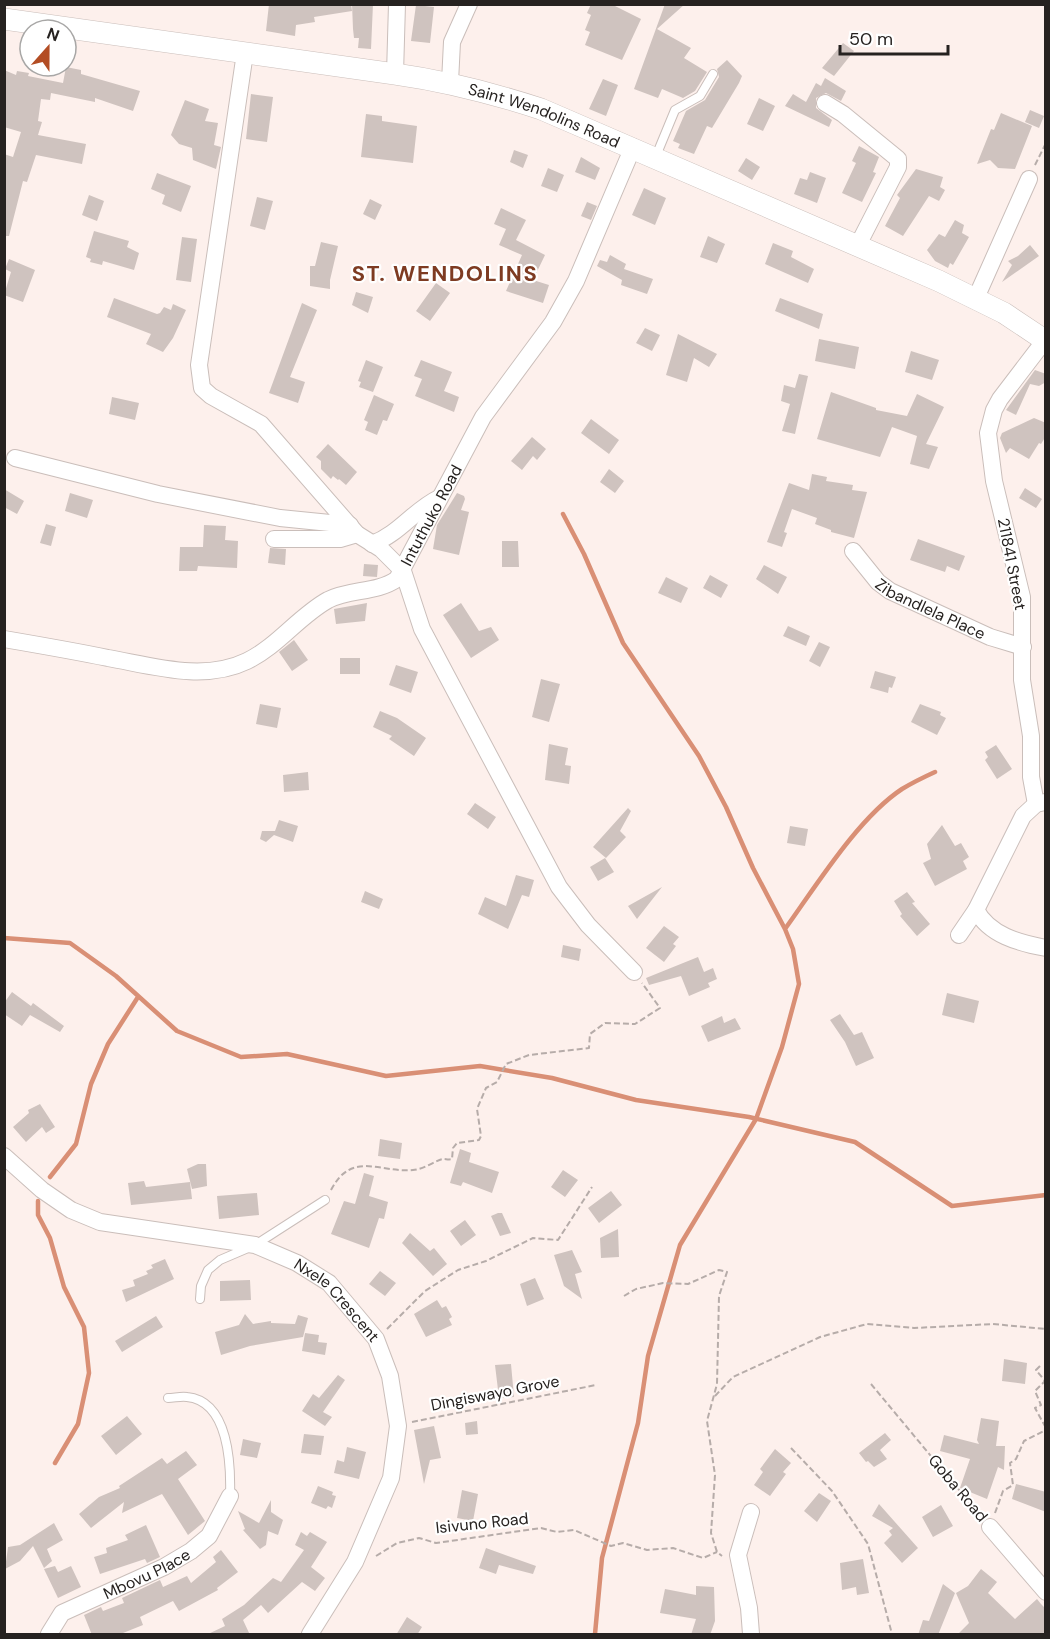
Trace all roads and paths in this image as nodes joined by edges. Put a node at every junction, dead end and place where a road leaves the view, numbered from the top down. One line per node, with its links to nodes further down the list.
1 (397, 4): 5 (street)
2 (469, 4): 7 (street)
3 (4, 19): 4 (street, Saint Wendolins Road)
4 (245, 53): 5 (street, Saint Wendolins Road); 18 (street)
5 (395, 74): 7 (street, Saint Wendolins Road)
6 (713, 74): 11 (lane)
7 (450, 82): 10 (street, Saint Wendolins Road)
8 (825, 103): 13 (street)
9 (1046, 143): 12 (path)
10 (633, 147): 11 (street, Saint Wendolins Road); 17 (street, Intuthuko Road)
11 (656, 157): 13 (street, Saint Wendolins Road)
12 (1029, 178): 14 (street)
13 (858, 244): 14 (street, Saint Wendolins Road)
14 (976, 298): 15 (street, Saint Wendolins Road)
15 (1045, 341): 24 (street, 211841 Street)
16 (15, 458): 18 (street)
17 (439, 498): 20 (street); 22 (street, Intuthuko Road)
18 (353, 530): 19 (street); 20 (street)
19 (274, 540)
20 (372, 544): 22 (street)
21 (853, 550): 24 (street, Zibandlela Place)
22 (403, 571): 23 (street, Intuthuko Road); 29 (street)
23 (4, 639)
24 (1023, 647): 25 (street, 211841 Street)
25 (1041, 803): 26 (street)
26 (976, 910): 27 (street); 28 (street)
27 (959, 935)
28 (1046, 948)
29 (634, 972): 32 (path)
30 (4, 1156): 33 (street, Nxele Crescent)
31 (592, 1187): 37 (path)
32 (325, 1200): 33 (lane)
33 (255, 1245): 35 (lane); 37 (street, Nxele Crescent)
34 (624, 1296): 42 (path)
35 (200, 1299)
36 (1046, 1329): 42 (path)
37 (376, 1339): 43 (street, Nxele Crescent)
38 (1040, 1366): 44 (path)
39 (870, 1384): 48 (path, Goba Road)
40 (596, 1385): 43 (path, Dingiswayo Grove)
41 (168, 1398): 46 (lane)
42 (713, 1398): 49 (path)
43 (398, 1426): 50 (street, Nxele Crescent)
44 (1046, 1429): 48 (path)
45 (791, 1448): 56 (path)
46 (230, 1496): 53 (street, Mbovu Place)
47 (751, 1512): 51 (street)
48 (990, 1527): 52 (street, Goba Road)
49 (717, 1552): 50 (path, Isivuno Road); 51 (path)
50 (355, 1562): 54 (street, Nxele Crescent)
51 (740, 1571): 55 (street)
52 (1046, 1592)
53 (49, 1635)
54 (310, 1635)
55 (751, 1635)
56 (892, 1635)

